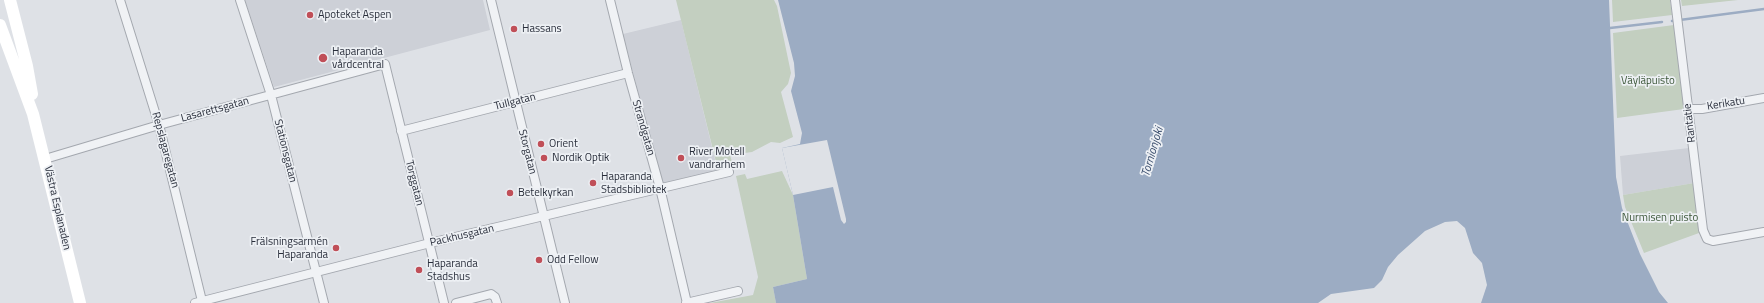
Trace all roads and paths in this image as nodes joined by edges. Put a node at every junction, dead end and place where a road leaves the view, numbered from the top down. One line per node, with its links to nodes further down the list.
1 (10, 0): 14 (street, Västra Esplanaden)
2 (120, 0): 15 (street, Repslagaregatan)
3 (240, 0): 10 (street, Stationsgatan)
4 (491, 0): 12 (street, Storgatan)
5 (610, 0): 9 (street, Strandgatan)
6 (1675, 0): 13 (street, Rantatie)
7 (0, 25): 14 (street, Västra Esplanaden)
8 (385, 64): 10 (street, Lasarettsgatan); 16 (street, Torggatan)
9 (628, 73): 12 (street, Tullgatan); 19 (street, Strandgatan)
10 (271, 95): 15 (street, Lasarettsgatan); 23 (street, Stationsgatan)
11 (1764, 98): 13 (street, Kerikatu)
12 (515, 102): 16 (street, Tullgatan); 20 (street, Storgatan)
13 (1688, 109): 21 (street, Rantatie)
14 (33, 114): 17 (street, Västra Esplanaden)
15 (159, 125): 17 (street, Lasarettsgatan); 25 (street, Repslagaregatan)
16 (401, 132): 22 (street, Torggatan)
17 (45, 159): 26 (street, Västra Esplanaden)
18 (729, 172): 19 (street, Packhusgatan)
19 (660, 188): 20 (street, Packhusgatan); 32 (street, Strandgatan)
20 (544, 217): 22 (street, Packhusgatan); 31 (street, Storgatan)
21 (1764, 232)
22 (430, 243): 23 (street, Packhusgatan); 28 (street, Torggatan)
23 (316, 272): 25 (street, Packhusgatan); 27 (street, Stationsgatan)
24 (738, 291): 32 (street)
25 (198, 302)
26 (78, 303)
27 (324, 303)
28 (444, 303)
29 (456, 303): 30 (street)
30 (497, 303)
31 (565, 303)
32 (687, 303)

